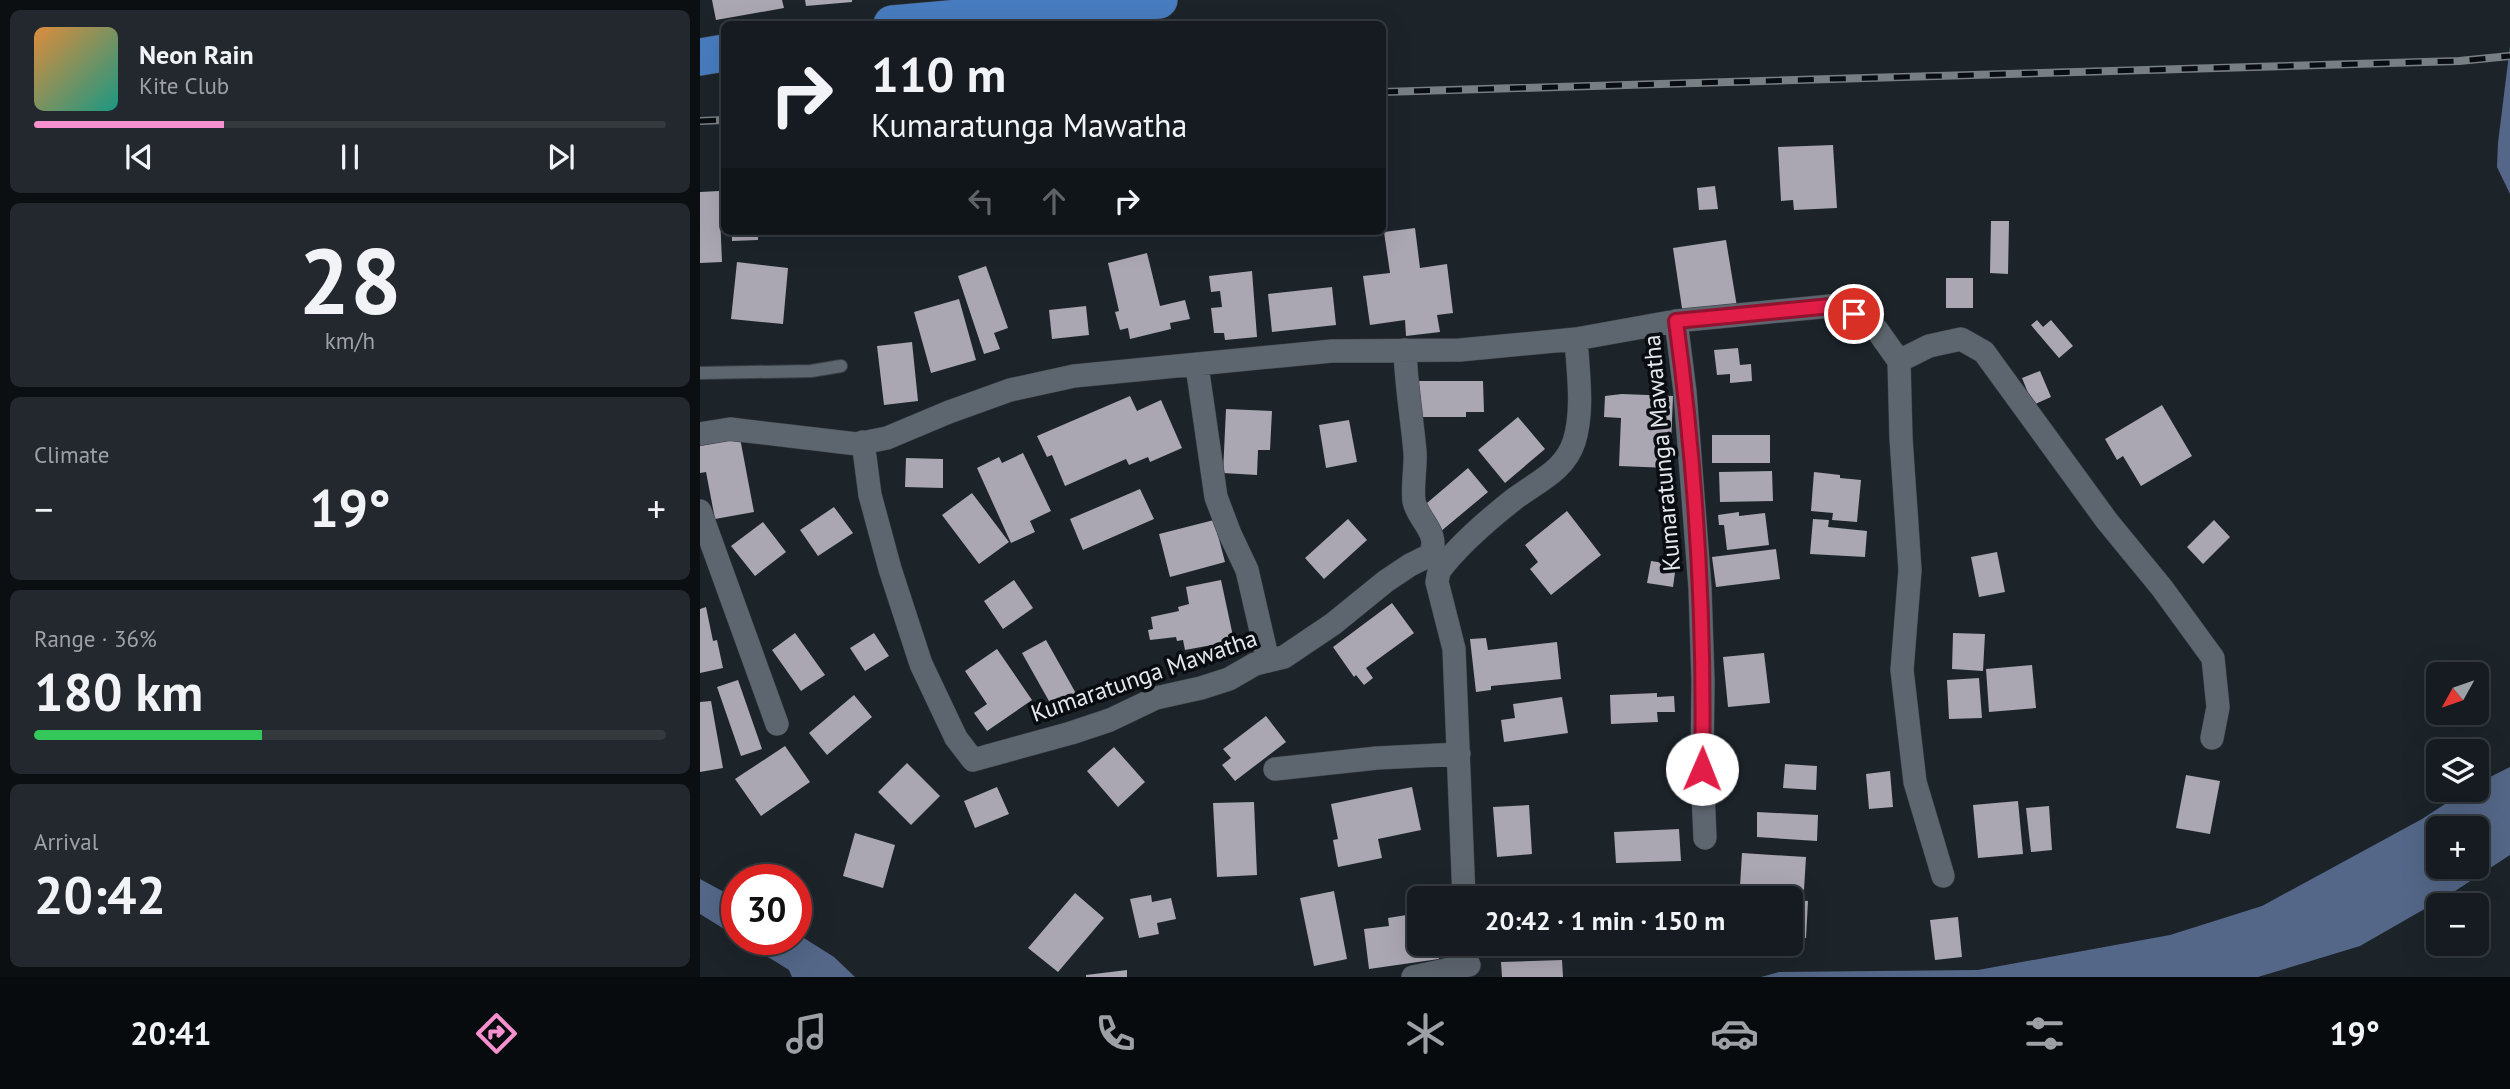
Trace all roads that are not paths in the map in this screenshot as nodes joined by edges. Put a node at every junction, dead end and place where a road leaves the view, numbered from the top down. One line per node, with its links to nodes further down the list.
1 (1159, 0): 2 (main road)
2 (925, 21)
3 (721, 54): 4 (main road)
4 (700, 57)
5 (1676, 321): 6 (street); 8 (street, Kumaratunga Mawatha); 20 (street, Kumaratunga Mawatha)
6 (1576, 339): 7 (street); 18 (street)
7 (1405, 350): 10 (street); 15 (street, Kumaratunga Mawatha)
8 (1899, 361): 17 (street); 21 (street)
9 (841, 366): 11 (lane)
10 (1197, 366): 13 (street); 15 (street)
11 (700, 373)
12 (700, 434): 13 (street)
13 (863, 442): 15 (street, Kumaratunga Mawatha)
14 (700, 510): 16 (street)
15 (1268, 661)
16 (776, 724)
17 (2213, 738)
18 (1459, 754): 19 (street); 22 (street)
19 (1275, 769)
20 (1705, 838)
21 (1943, 876)
22 (1464, 886)
23 (1469, 962): 24 (street)
24 (1413, 977)

